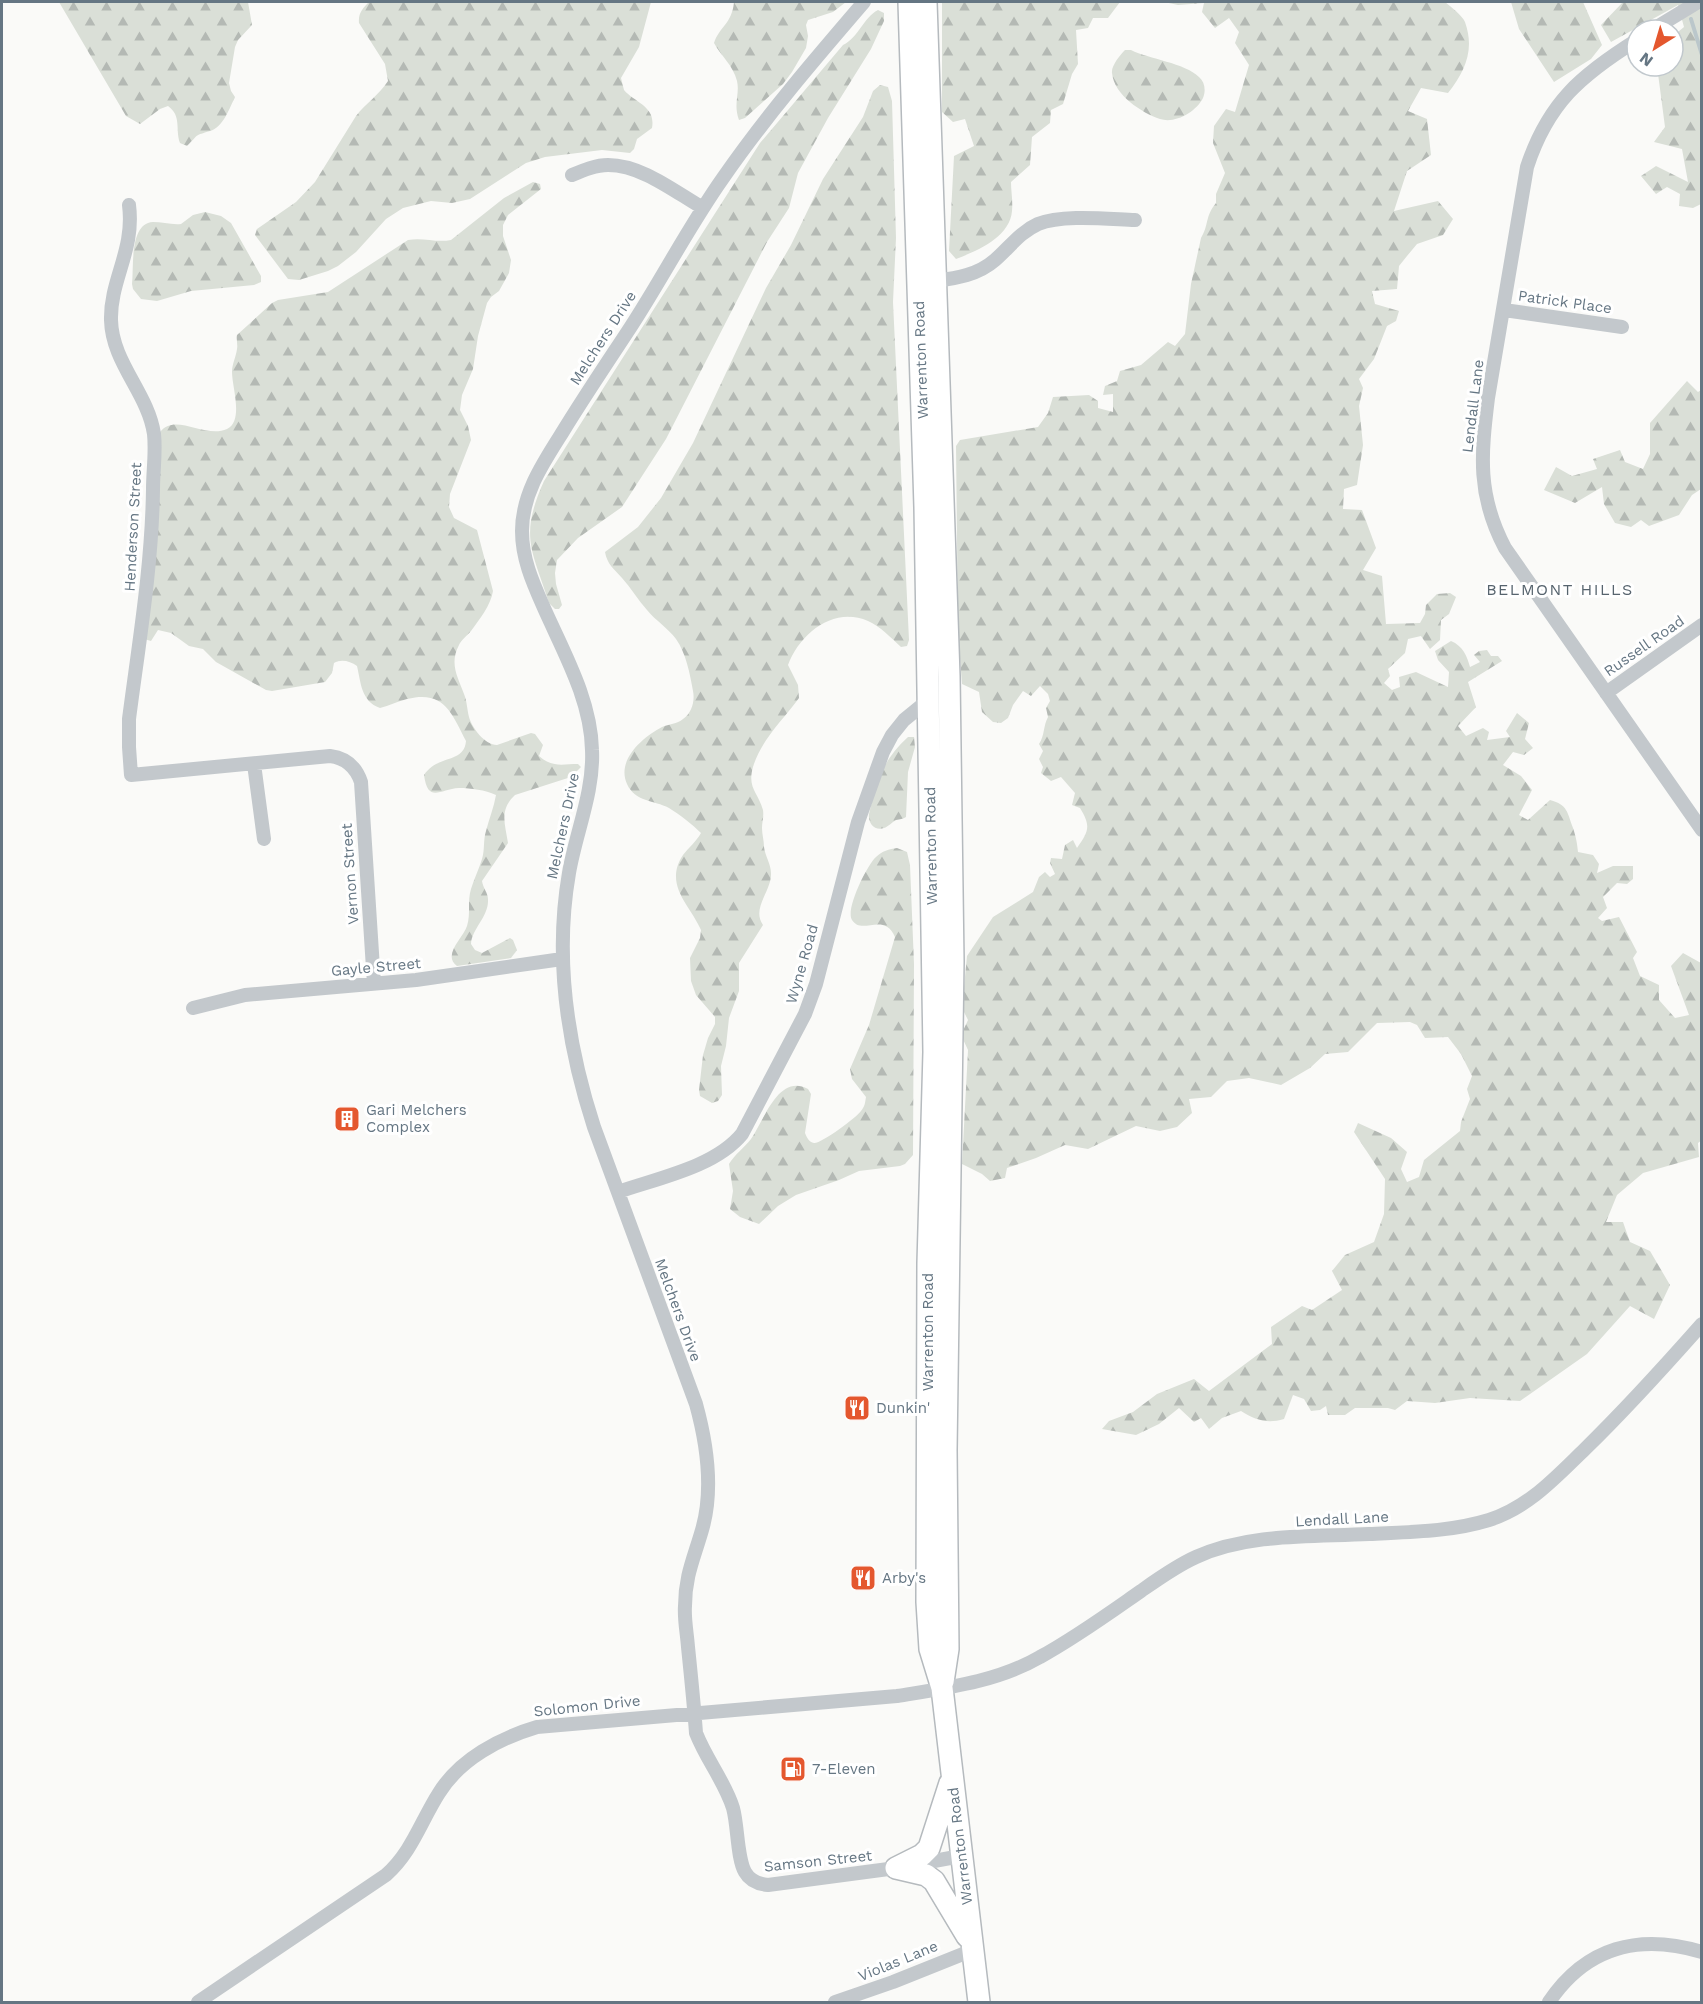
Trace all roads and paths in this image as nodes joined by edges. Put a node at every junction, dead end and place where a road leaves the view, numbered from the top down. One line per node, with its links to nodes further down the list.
1 (864, 2): 9 (street, Melchers Drive)
2 (909, 2): 17 (main road, Warrenton Road)
3 (926, 2): 11 (main road, Warrenton Road)
4 (1698, 2): 5 (street)
5 (1672, 18)
6 (1625, 47): 12 (street, Lendall Lane)
7 (572, 175): 9 (street)
8 (129, 205): 18 (street, Henderson Street)
9 (703, 208): 22 (street, Melchers Drive)
10 (1134, 220): 11 (street)
11 (935, 281): 15 (main road, Warrenton Road)
12 (1504, 310): 13 (street, Patrick Place); 16 (street, Lendall Lane)
13 (1622, 327)
14 (1701, 625): 16 (street, Russell Road)
15 (949, 685): 17 (street, Wyne Road); 27 (main road, Warrenton Road)
16 (1606, 693): 20 (street, Lendall Lane)
17 (928, 700): 25 (street, Wyne Road); 27 (main road, Warrenton Road)
18 (254, 764): 19 (street, Henderson Street); 21 (street)
19 (352, 765): 23 (street, Vernon Street)
20 (1701, 830)
21 (264, 839)
22 (562, 959): 23 (street, Gayle Street); 25 (street, Melchers Drive)
23 (374, 984): 24 (street, Gayle Street)
24 (194, 1008)
25 (618, 1192): 28 (street, Melchers Drive)
26 (1701, 1324): 27 (street, Lendall Lane)
27 (942, 1688): 28 (street, Solomon Drive); 29 (main road, Warrenton Road)
28 (695, 1712): 31 (street, Samson Street); 34 (street, Solomon Drive)
29 (952, 1776): 30 (main road, Warrenton Road); 31 (main road)
30 (961, 1856): 31 (street, Samson Street); 32 (main road, Warrenton Road)
31 (896, 1868): 32 (main road)
32 (972, 1947): 35 (street, Violas Lane); 36 (main road, Warrenton Road)
33 (1701, 1952): 37 (street)
34 (198, 2002)
35 (835, 2002)
36 (979, 2002)
37 (1549, 2002)

